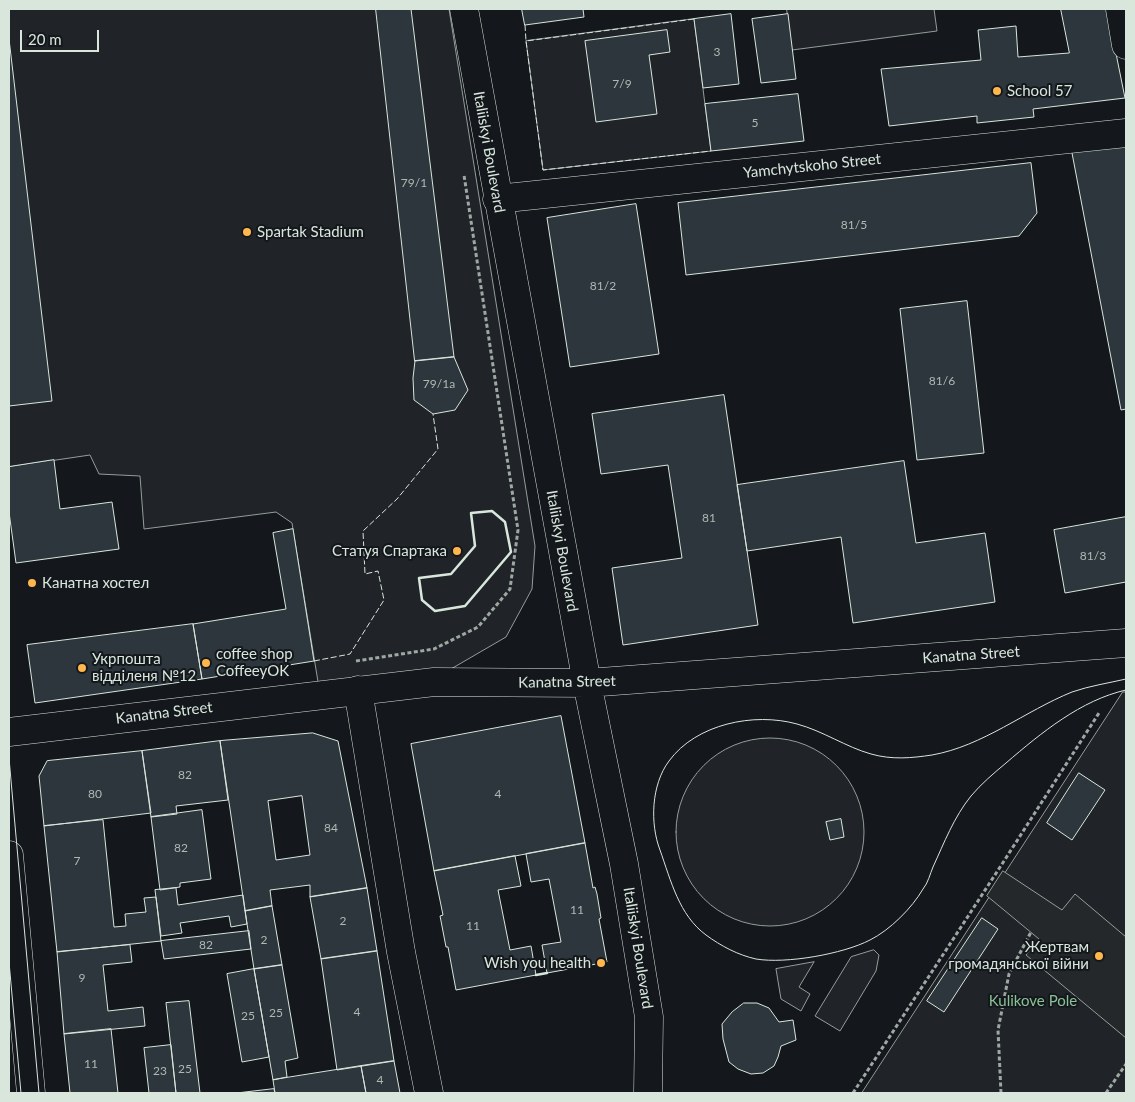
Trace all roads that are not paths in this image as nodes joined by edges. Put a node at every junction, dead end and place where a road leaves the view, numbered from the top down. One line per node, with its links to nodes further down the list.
1 (464, 9): 5 (main road, Italiiskyi Boulevard)
2 (1120, 9): 3 (main road)
3 (1126, 45)
4 (1126, 133): 5 (main road, Yamchytskoho Street)
5 (497, 199): 7 (main road, Italiiskyi Boulevard)
6 (1126, 643): 7 (main road, Kanatna Street)
7 (587, 683): 8 (main road, Kanatna Street); 13 (main road, Italiiskyi Boulevard)
8 (358, 690): 9 (main road, Kanatna Street); 12 (main road)
9 (9, 732)
10 (9, 855): 11 (main road)
11 (30, 1093)
12 (429, 1093)
13 (648, 1093)

